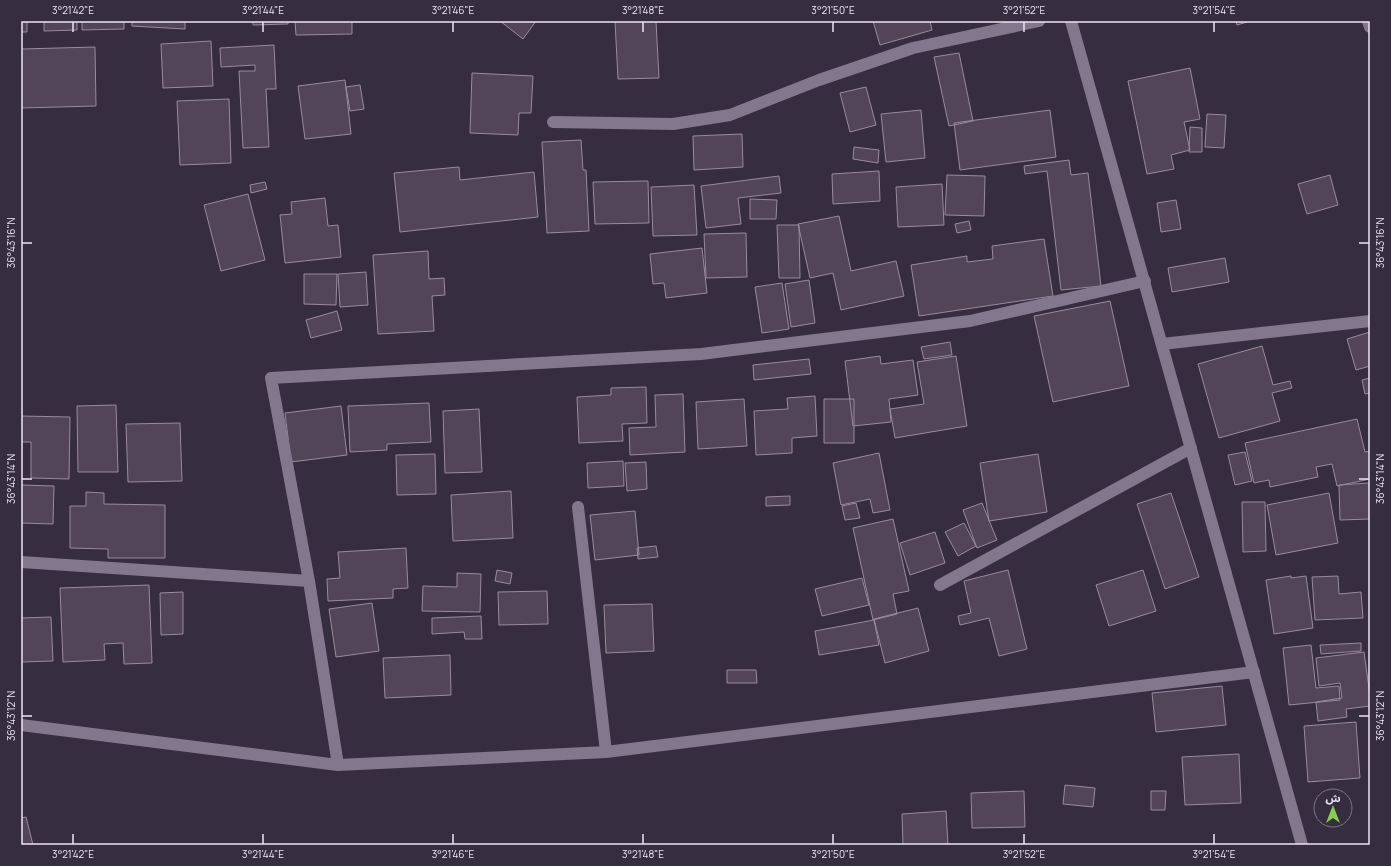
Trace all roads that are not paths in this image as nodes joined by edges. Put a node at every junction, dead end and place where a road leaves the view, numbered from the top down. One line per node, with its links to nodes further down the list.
1 (1039, 21): 5 (street)
2 (1071, 21): 6 (street)
3 (1368, 21): 4 (street)
4 (1370, 27)
5 (553, 122)
6 (1145, 282): 8 (street); 12 (street)
7 (1370, 321): 8 (street)
8 (1162, 344): 9 (street)
9 (1191, 448): 13 (street); 14 (street)
10 (578, 507): 16 (street)
11 (21, 562): 12 (street)
12 (309, 581): 17 (street)
13 (940, 585)
14 (1254, 672): 16 (street); 18 (street)
15 (21, 725): 17 (street)
16 (606, 752): 17 (street)
17 (338, 765)
18 (1302, 845)

